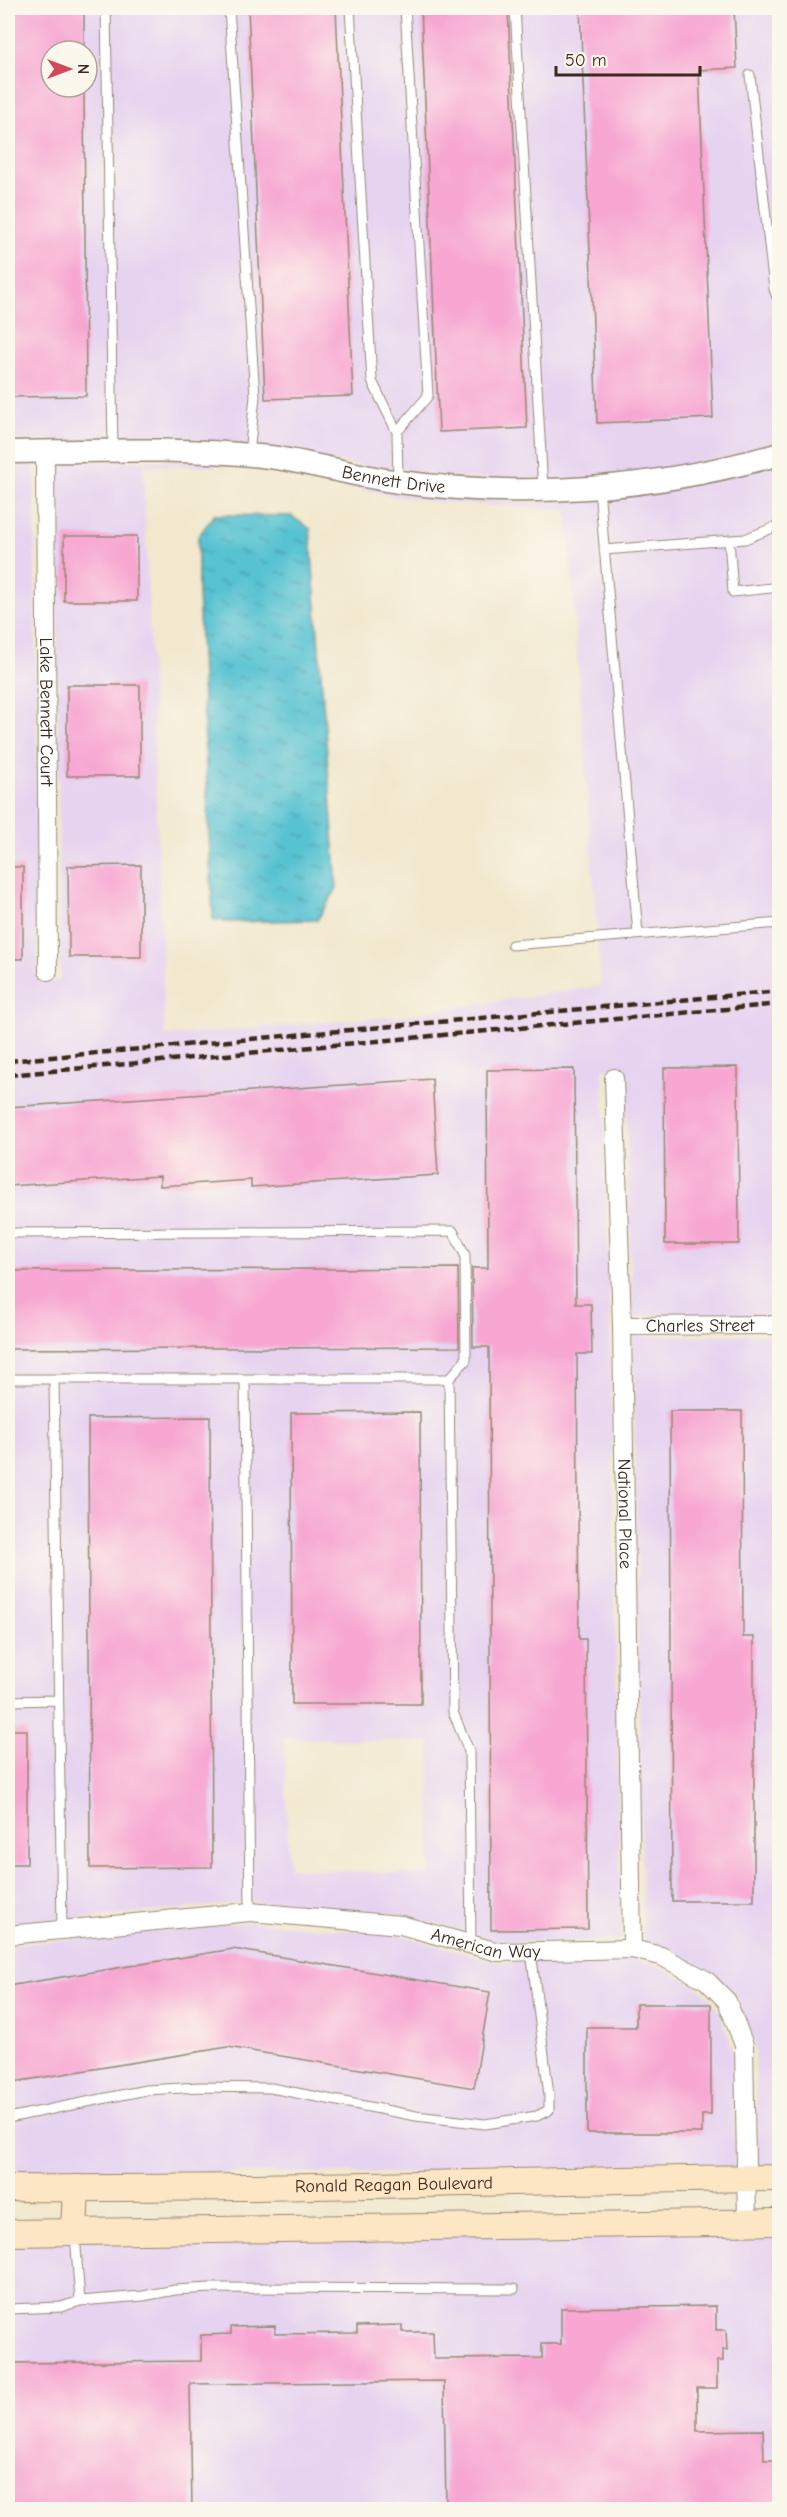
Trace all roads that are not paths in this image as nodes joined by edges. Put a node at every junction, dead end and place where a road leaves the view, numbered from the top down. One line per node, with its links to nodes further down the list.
1 (106, 8): 9 (lane)
2 (229, 8): 13 (lane)
3 (350, 8): 8 (lane)
4 (405, 8): 8 (lane)
5 (515, 8): 16 (lane)
6 (750, 75): 7 (lane)
7 (780, 305)
8 (398, 432): 14 (lane)
9 (113, 451): 11 (street, Bennett Drive); 13 (street, Bennett Drive)
10 (8, 452): 11 (street, Bennett Drive)
11 (45, 452): 24 (street, Lake Bennett Court)
12 (780, 454): 15 (street, Bennett Drive)
13 (249, 455): 14 (street, Bennett Drive)
14 (398, 482): 16 (street, Bennett Drive)
15 (599, 488): 16 (street, Bennett Drive); 19 (lane)
16 (543, 491)
17 (780, 525): 18 (lane)
18 (729, 540): 19 (lane); 20 (lane)
19 (604, 550): 22 (lane)
20 (780, 587)
21 (780, 923): 22 (lane)
22 (638, 934): 23 (lane)
23 (512, 945)
24 (48, 972)
25 (614, 1078): 28 (street, National Place)
26 (8, 1233): 32 (lane)
27 (780, 1325): 28 (street, Charles Street)
28 (622, 1326): 39 (street, National Place)
29 (8, 1379): 30 (lane)
30 (54, 1379): 31 (lane); 33 (lane)
31 (245, 1379): 32 (lane); 35 (lane)
32 (449, 1379): 38 (lane)
33 (58, 1700): 34 (lane); 36 (lane)
34 (8, 1701)
35 (250, 1912): 36 (street, American Way); 38 (street, American Way)
36 (62, 1930): 37 (street, American Way)
37 (8, 1935)
38 (471, 1946): 40 (street, American Way)
39 (632, 1949): 40 (street, American Way); 42 (street, American Way)
40 (531, 1952): 41 (lane)
41 (8, 2118)
42 (746, 2178): 43 (main road, Ronald Reagan Boulevard); 45 (main road, Ronald Reagan Boulevard); 47 (street, American Way)
43 (780, 2178)
44 (8, 2188): 45 (main road, Ronald Reagan Boulevard)
45 (76, 2188): 48 (main road)
46 (780, 2222): 47 (main road)
47 (747, 2223): 48 (main road)
48 (74, 2232): 49 (main road); 51 (lane)
49 (8, 2233)
50 (514, 2289): 51 (lane)
51 (80, 2301): 52 (lane)
52 (8, 2309)

